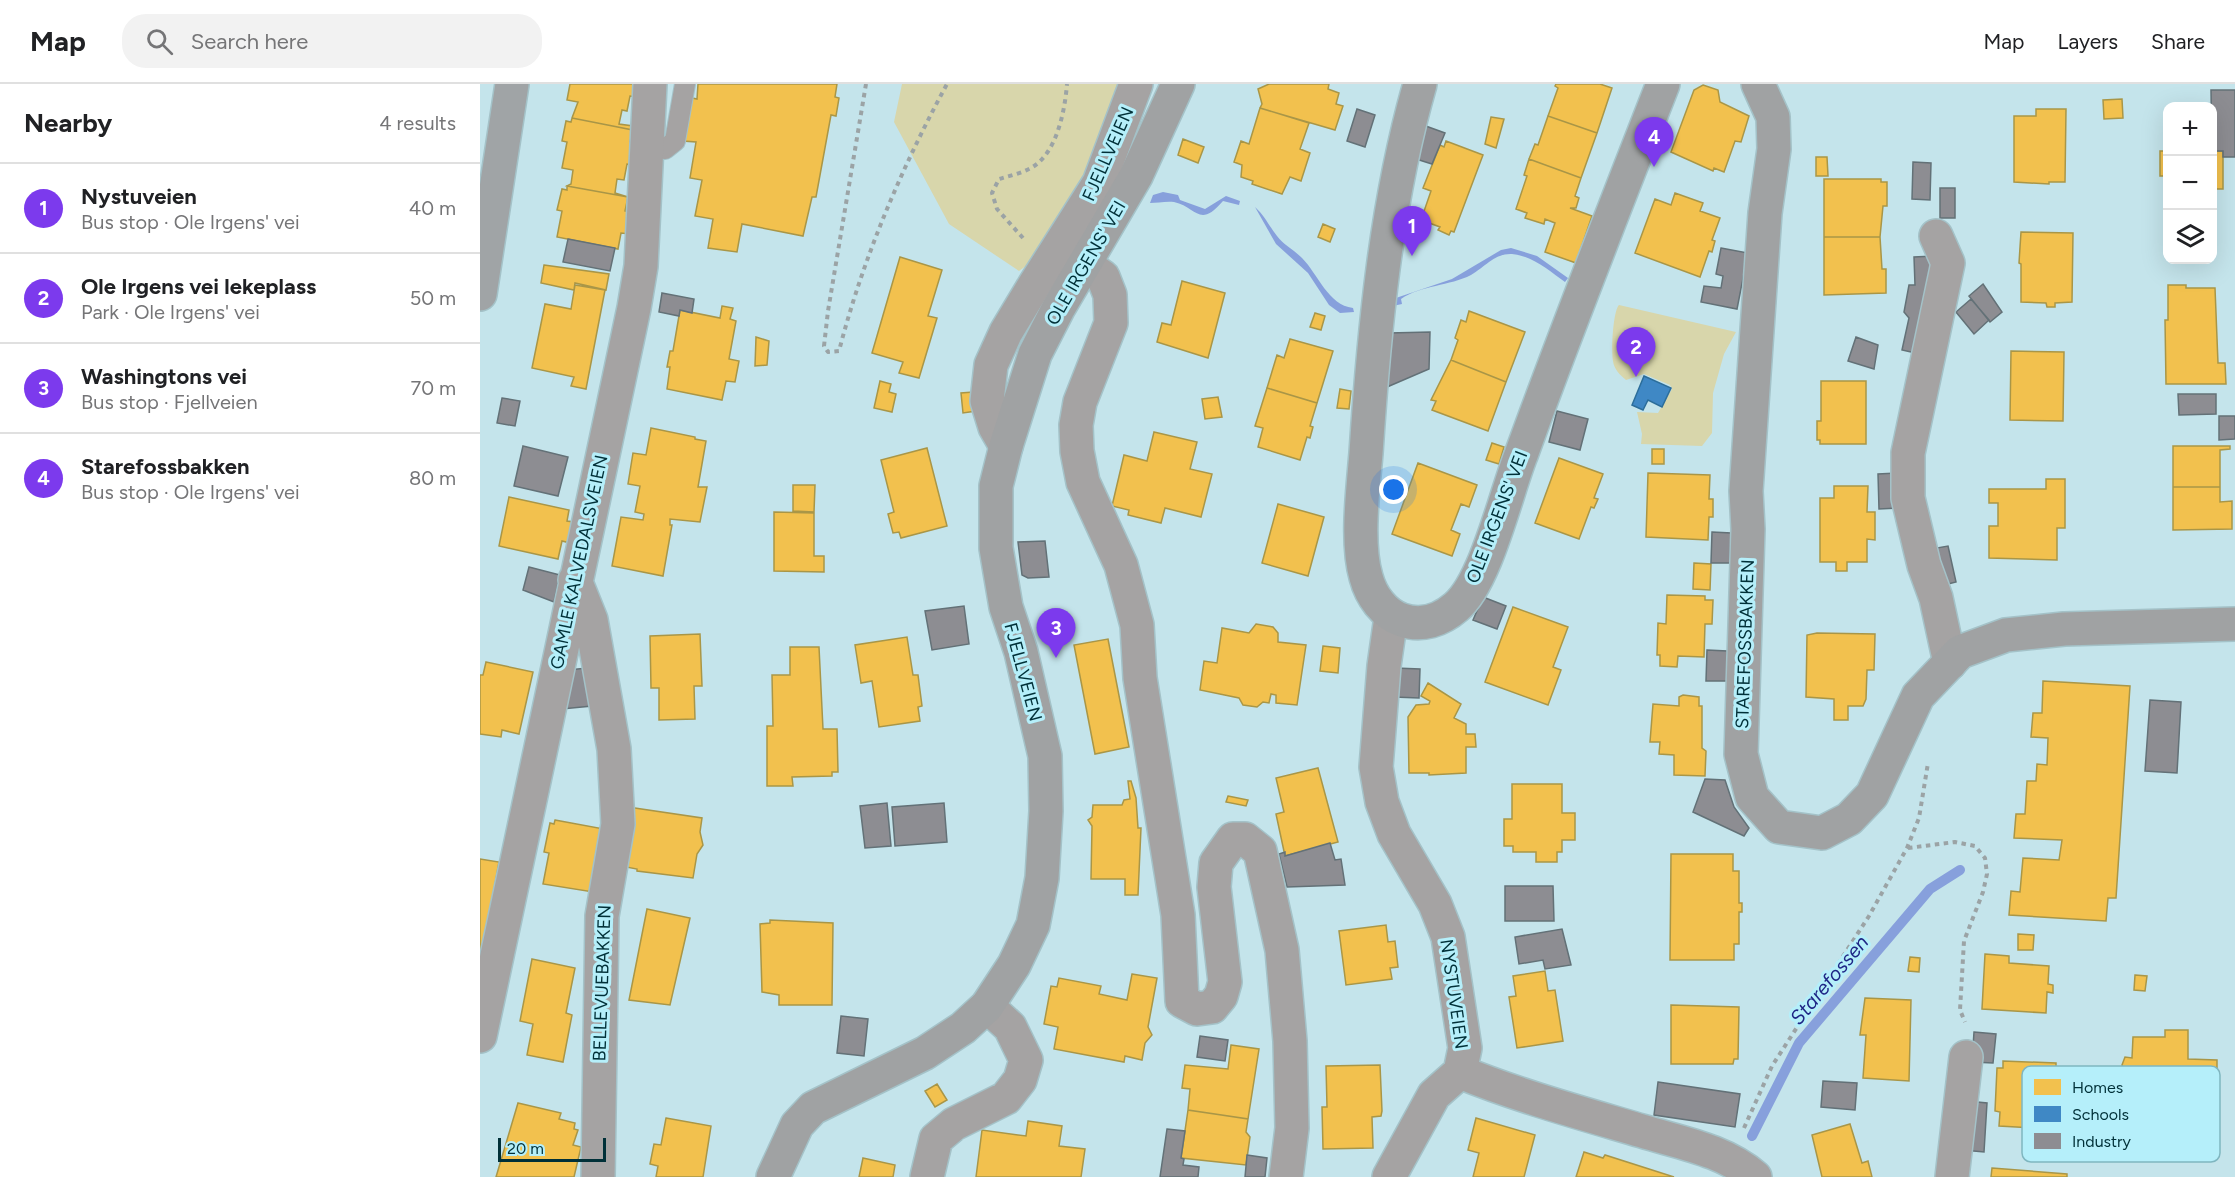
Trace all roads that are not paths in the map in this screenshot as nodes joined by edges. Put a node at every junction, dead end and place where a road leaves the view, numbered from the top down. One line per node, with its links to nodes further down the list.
1 (512, 84): 12 (main road)
2 (650, 84): 9 (street, GAMLE KALVEDALSVEIEN)
3 (685, 84): 9 (lane)
4 (1136, 84): 13 (street, FJELLVEIEN)
5 (1178, 84): 11 (street, OLE IRGENS' VEI)
6 (1420, 84): 15 (street)
7 (1663, 84): 15 (street, OLE IRGENS' VEI)
8 (1758, 84): 17 (street, STAREFOSSBAKKEN)
9 (646, 146): 14 (street, GAMLE KALVEDALSVEIEN)
10 (1936, 236): 17 (street)
11 (1086, 265): 13 (street, OLE IRGENS' VEI); 25 (street)
12 (480, 294)
13 (1006, 446): 18 (street, FJELLVEIEN)
14 (575, 580): 19 (street, GAMLE KALVEDALSVEIEN); 22 (street, BELLEVUEBAKKEN)
15 (1391, 617): 21 (street, NYSTUVEIEN)
16 (2235, 624): 17 (street, STAREFOSSBAKKEN)
17 (1950, 663)
18 (987, 1006): 23 (street, FJELLVEIEN); 24 (street)
19 (480, 1036)
20 (1966, 1057): 28 (street)
21 (1460, 1072): 26 (street); 27 (street, NYSTUVEIEN)
22 (598, 1177)
23 (773, 1177)
24 (927, 1177)
25 (1286, 1177)
26 (1389, 1177)
27 (1755, 1177)
28 (1952, 1177)

